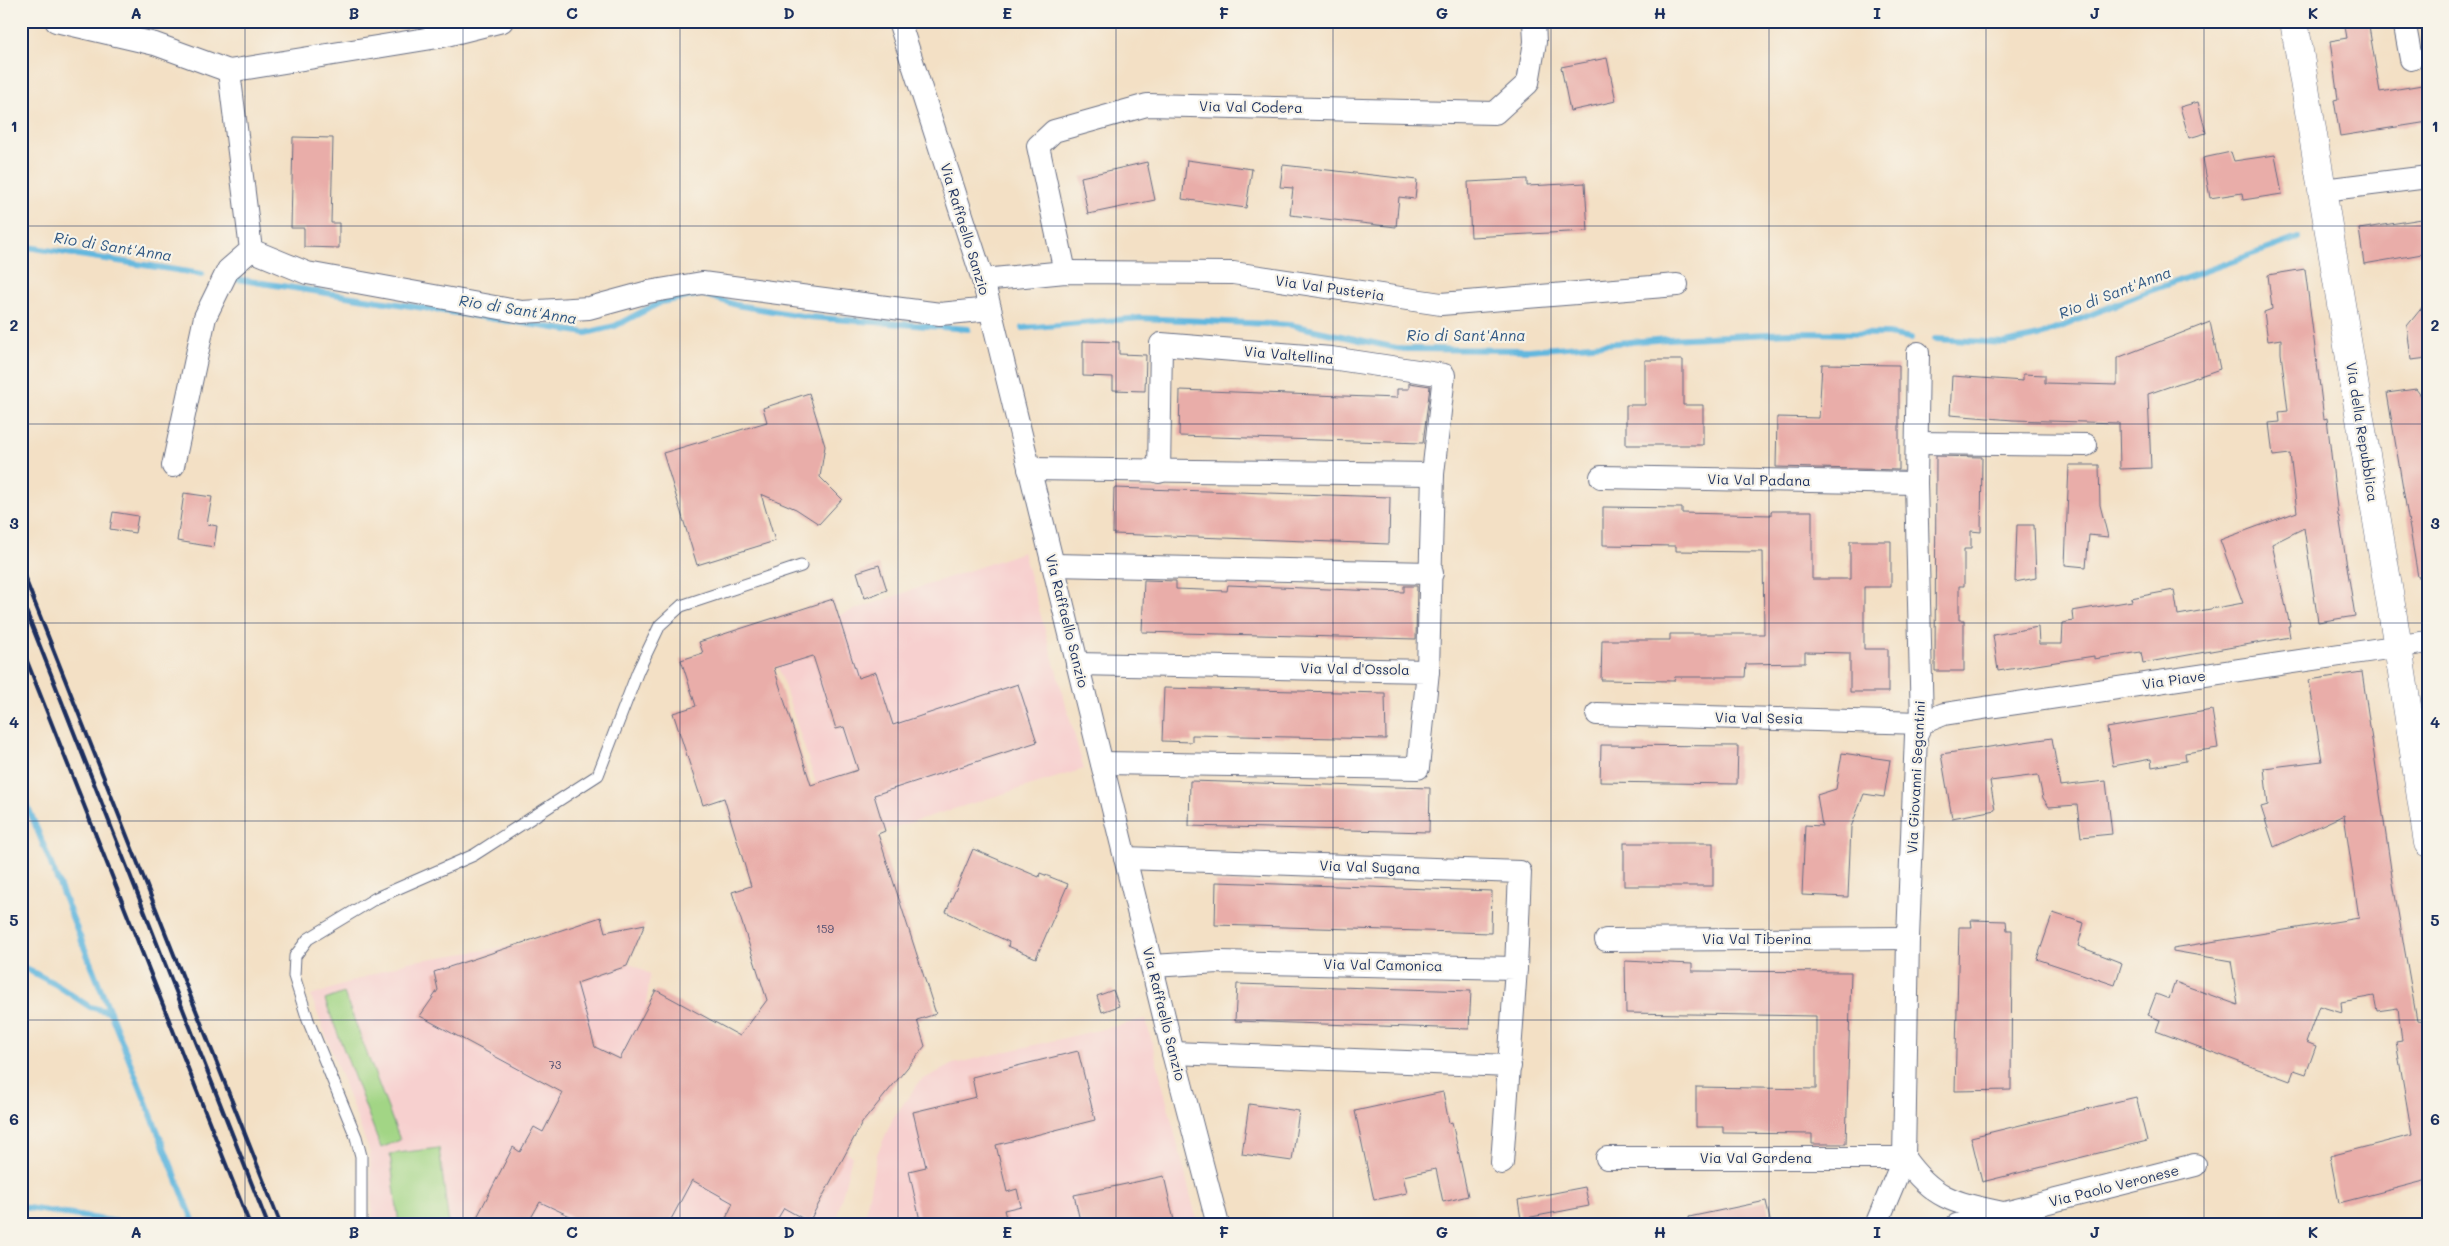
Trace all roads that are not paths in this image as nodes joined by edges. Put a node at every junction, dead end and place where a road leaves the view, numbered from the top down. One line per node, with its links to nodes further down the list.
1 (56, 21): 8 (street)
2 (502, 21): 8 (street)
3 (899, 21): 13 (street, Via Raffaello Sanzio)
4 (1534, 21): 12 (street, Via Val Codera)
5 (2294, 21): 10 (main road, Via della Repubblica)
6 (2404, 21): 7 (street)
7 (2411, 59)
8 (228, 72): 11 (street)
9 (2428, 177): 10 (street)
10 (2324, 190): 29 (main road, Via della Repubblica)
11 (251, 250): 15 (street); 19 (street)
12 (1065, 272): 13 (street, Via Val Pusteria); 14 (street, Via Val Pusteria)
13 (982, 280): 15 (street, Via Raffaello Sanzio)
14 (1677, 285)
15 (990, 309): 20 (street, Via Raffaello Sanzio)
16 (1918, 353): 17 (street, Via Giovanni Segantini)
17 (1917, 443): 18 (street); 24 (street, Via Giovanni Segantini)
18 (2086, 445)
19 (173, 466)
20 (1029, 469): 21 (street); 26 (street, Via Raffaello Sanzio)
21 (1159, 472): 22 (street); 22 (street, Via Valtellina)
22 (1433, 474): 27 (street, Via Valtellina)
23 (1601, 477): 24 (street, Via Val Padana)
24 (1916, 483): 33 (street, Via Giovanni Segantini)
25 (801, 566): 48 (lane)
26 (1053, 566): 27 (street); 30 (street, Via Raffaello Sanzio)
27 (1432, 573): 31 (street, Via Valtellina)
28 (2428, 642): 29 (street, Via Piave)
29 (2398, 647): 33 (street, Via Piave); 35 (main road, Via della Repubblica)
30 (1077, 664): 31 (street, Via Val d'Ossola); 34 (street, Via Raffaello Sanzio)
31 (1428, 671): 34 (street, Via Val d'Ossola)
32 (1597, 714): 33 (street, Via Val Sesia)
33 (1922, 723): 37 (street, Via Giovanni Segantini)
34 (1102, 763): 36 (street, Via Raffaello Sanzio)
35 (2428, 843)
36 (1125, 858): 39 (street, Via Raffaello Sanzio); 40 (street, Via Val Sugana)
37 (1908, 938): 38 (street, Via Val Tiberina); 44 (street, Via Giovanni Segantini)
38 (1606, 940)
39 (1152, 966): 40 (street, Via Val Camonica); 41 (street, Via Raffaello Sanzio)
40 (1516, 968): 42 (street)
41 (1173, 1053): 42 (street); 49 (street, Via Raffaello Sanzio)
42 (1510, 1066): 45 (street)
43 (1607, 1158): 44 (street, Via Val Gardena)
44 (1904, 1158): 47 (street, Via Paolo Veronese); 50 (street, Via Giovanni Segantini)
45 (1502, 1163)
46 (2195, 1165): 47 (street, Via Paolo Veronese)
47 (2003, 1213): 51 (street, Via Paolo Veronese)
48 (361, 1225)
49 (1218, 1225)
50 (1876, 1225)
51 (1957, 1225)

